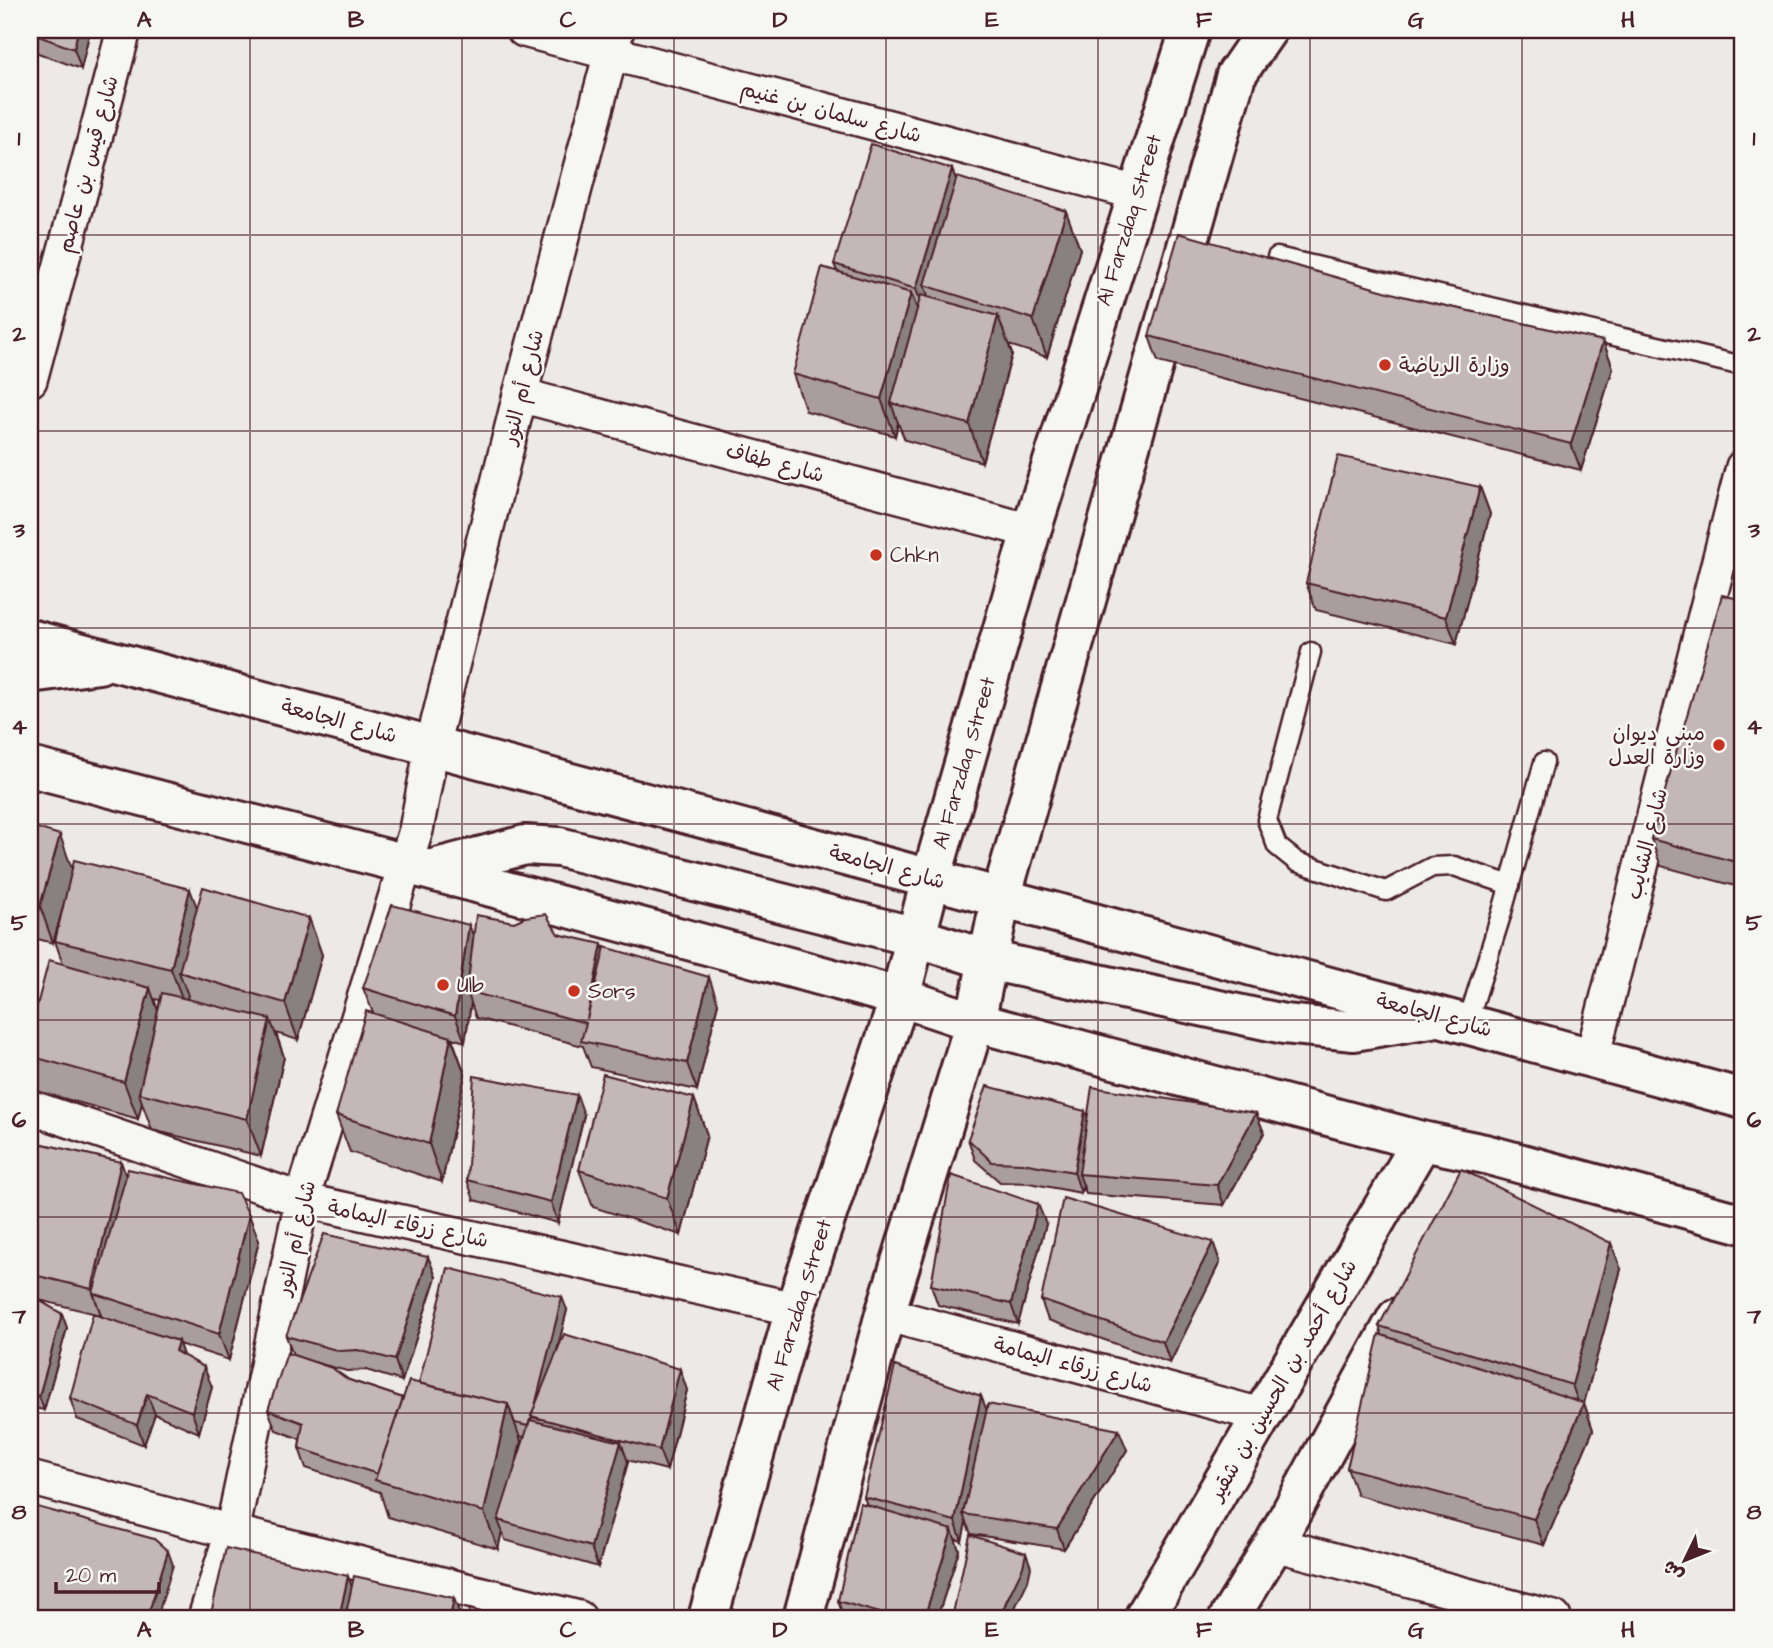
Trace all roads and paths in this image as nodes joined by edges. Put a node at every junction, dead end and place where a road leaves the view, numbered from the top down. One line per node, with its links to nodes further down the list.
1 (124, 30): 9 (street, شارع قيس بن عاصم)
2 (524, 30): 5 (street, شارع سلمان بن غنيم)
3 (1190, 30): 6 (main road, Al Farzdaq Street)
4 (1267, 30): 23 (main road)
5 (614, 41): 6 (street, شارع سلمان بن غنيم); 10 (street, شارع أم النور)
6 (1138, 193): 12 (main road, Al Farzdaq Street)
7 (1277, 257): 8 (lane)
8 (1743, 366)
9 (30, 380)
10 (520, 396): 12 (street, شارع طفاف); 17 (street, شارع أم النور)
11 (1743, 467): 29 (street, شارع الشايب)
12 (1031, 531): 21 (main road, Al Farzdaq Street)
13 (30, 639): 15 (main road, شارع الجامعة)
14 (1311, 652): 22 (lane)
15 (115, 661): 16 (main road); 17 (main road, شارع الجامعة)
16 (30, 673)
17 (432, 746): 20 (street, شارع أم النور); 21 (main road, شارع الجامعة)
18 (1544, 762): 22 (lane)
19 (30, 767): 20 (main road)
20 (419, 867): 24 (main road); 26 (main road); 35 (street, شارع أم النور)
21 (931, 879): 23 (main road, شارع الجامعة); 24 (main road, Al Farzdaq Street)
22 (1510, 885): 27 (lane)
23 (1001, 898): 25 (main road); 27 (main road, شارع الجامعة)
24 (916, 937): 25 (main road); 26 (main road, Al Farzdaq Street)
25 (988, 960): 27 (main road); 28 (main road)
26 (900, 997): 28 (main road); 38 (main road, Al Farzdaq Street)
27 (1453, 1020): 29 (main road, شارع الجامعة)
28 (975, 1022): 32 (main road); 39 (main road)
29 (1592, 1058): 30 (main road, شارع الجامعة)
30 (1743, 1099)
31 (30, 1107): 35 (street, شارع زرقاء اليمامة)
32 (1422, 1141): 33 (main road); 40 (main road, شارع أحمد بن الحسين بن شقير)
33 (1485, 1154): 34 (main road); 36 (main road)
34 (1466, 1191)
35 (303, 1200): 38 (street, شارع زرقاء اليمامة); 42 (street, شارع أم النور)
36 (1743, 1224)
37 (1413, 1288): 43 (main road)
38 (795, 1309): 46 (main road, Al Farzdaq Street)
39 (885, 1314): 40 (street, شارع زرقاء اليمامة); 47 (main road)
40 (1261, 1415): 48 (main road, شارع أحمد بن الحسين بن شقير)
41 (30, 1478): 42 (street)
42 (232, 1532): 44 (street, شارع أم النور); 45 (street)
43 (1274, 1544): 49 (main road); 50 (street)
44 (205, 1618)
45 (579, 1618)
46 (708, 1618)
47 (803, 1618)
48 (1144, 1618)
49 (1229, 1618)
50 (1554, 1618)

